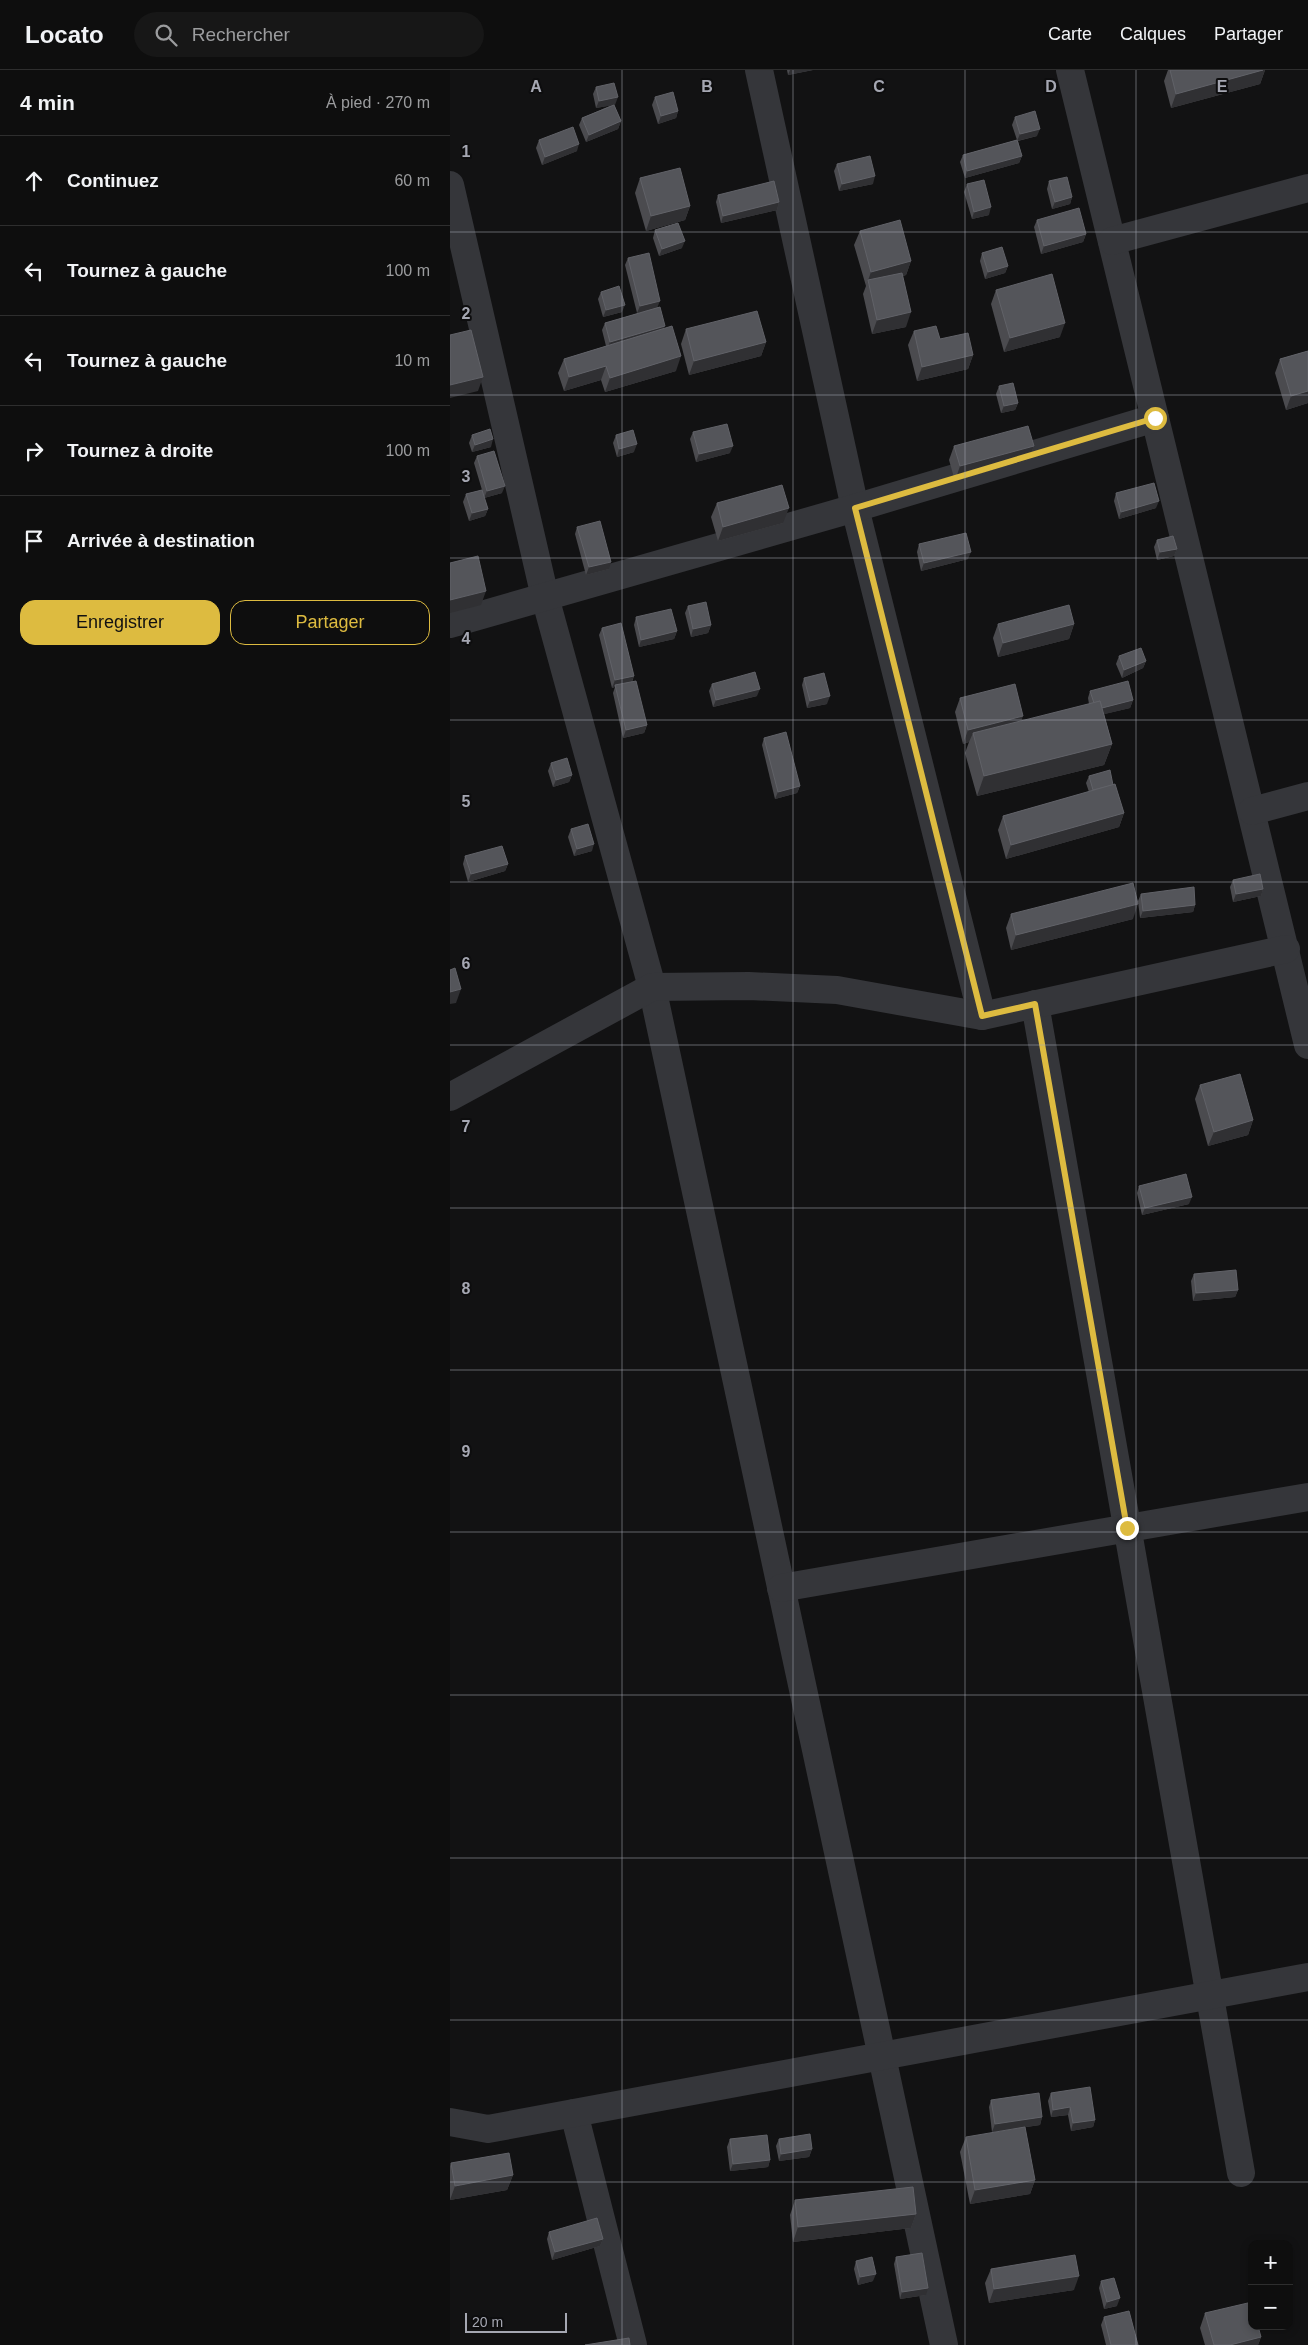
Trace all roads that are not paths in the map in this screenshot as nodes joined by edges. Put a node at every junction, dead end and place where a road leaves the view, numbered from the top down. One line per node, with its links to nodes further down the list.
1 (759, 70): 7 (street)
2 (1070, 70): 5 (street)
3 (450, 185): 8 (street)
4 (1308, 188): 5 (street)
5 (1112, 241): 6 (street)
6 (1155, 418): 7 (street); 11 (street)
7 (855, 508): 8 (street); 15 (street)
8 (546, 598): 9 (street); 13 (street)
9 (450, 624)
10 (1308, 796): 11 (street)
11 (1252, 811): 12 (street)
12 (1286, 949): 14 (street); 16 (street)
13 (652, 987): 15 (street); 17 (street); 20 (street)
14 (1035, 1004): 15 (street); 19 (street)
15 (982, 1016)
16 (1308, 1045)
17 (450, 1097)
18 (1308, 1497): 19 (street)
19 (1127, 1528): 20 (street); 22 (street)
20 (781, 1588): 23 (street)
21 (1308, 1977): 22 (street)
22 (1209, 1995): 23 (street); 26 (street)
23 (882, 2056): 24 (street); 28 (street)
24 (574, 2113): 25 (street); 27 (street)
25 (450, 2122)
26 (1241, 2173)
27 (633, 2345)
28 (944, 2345)

